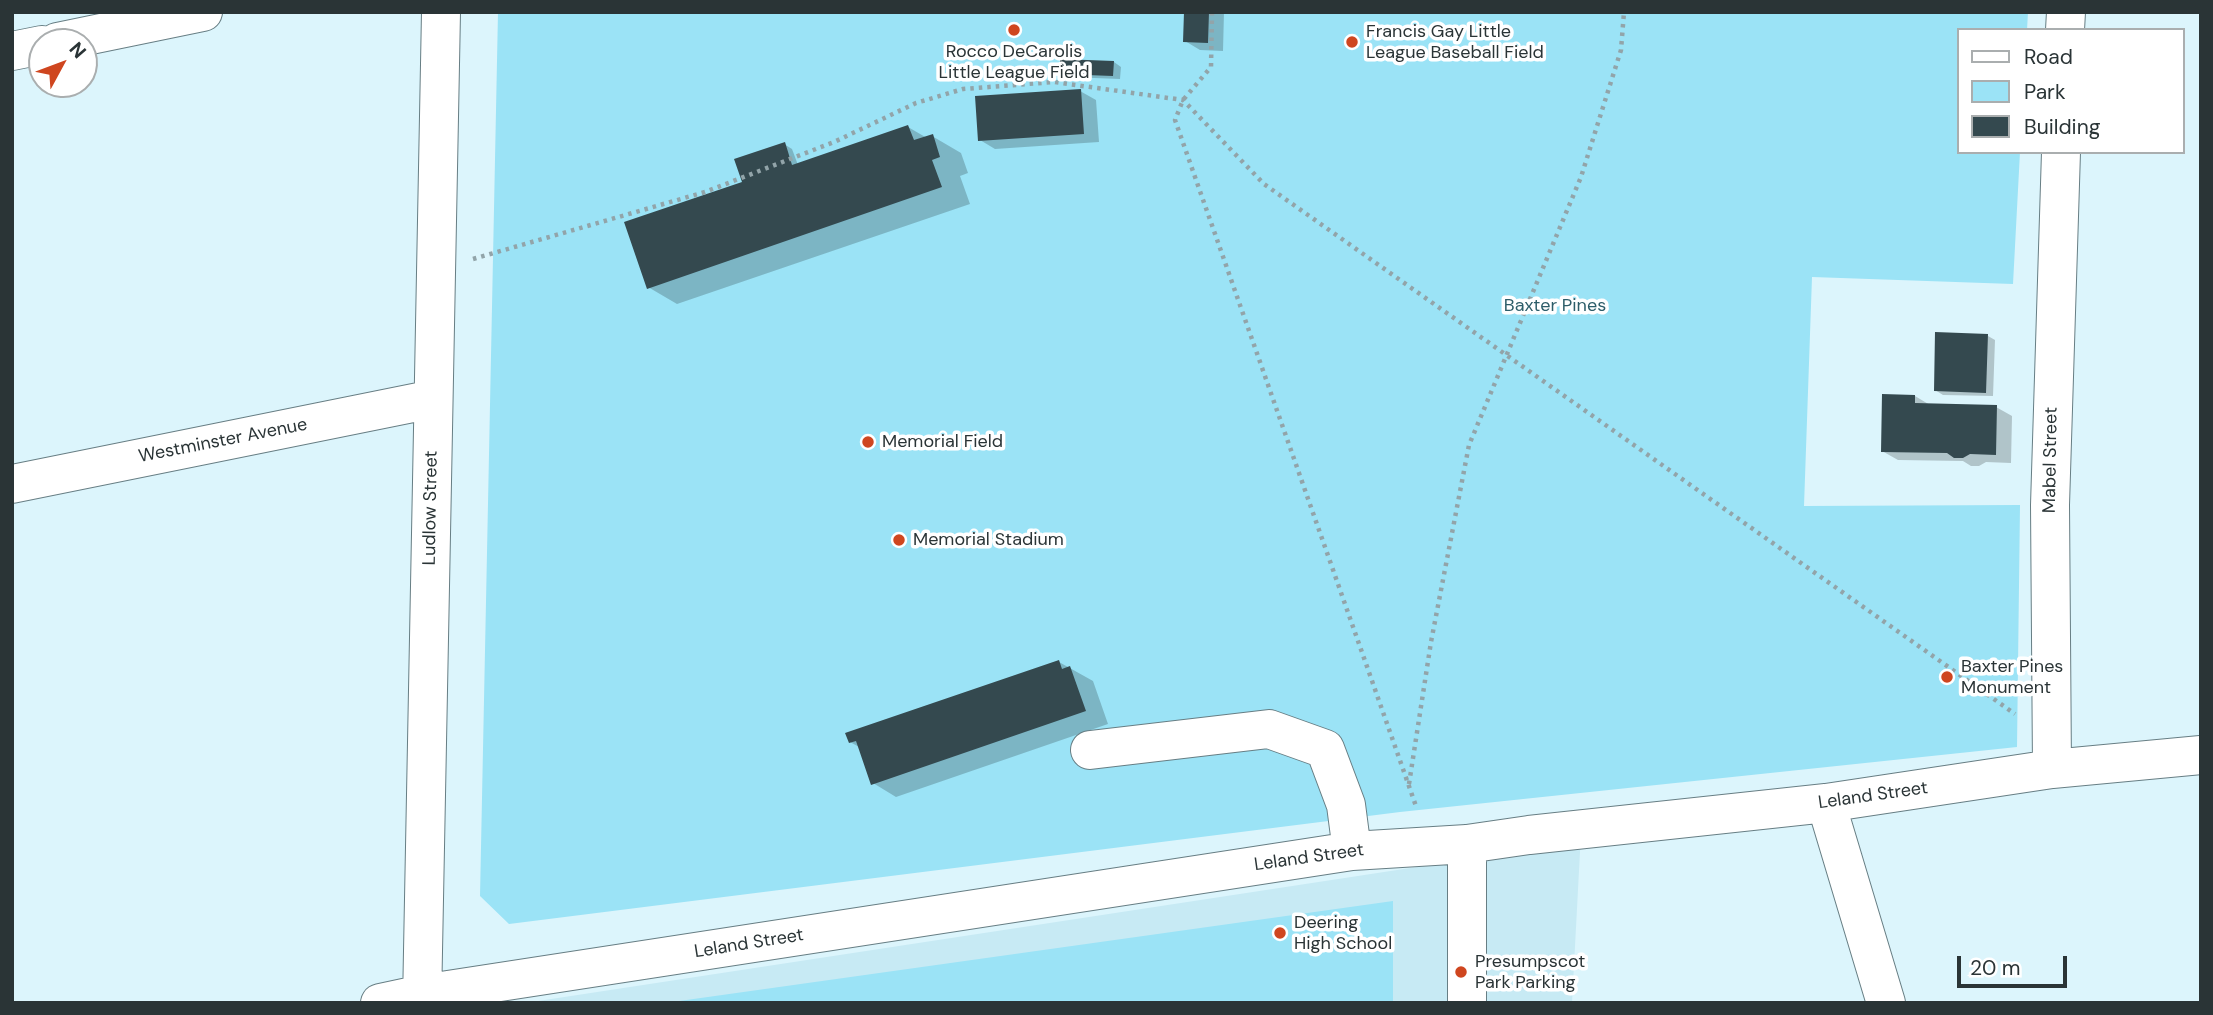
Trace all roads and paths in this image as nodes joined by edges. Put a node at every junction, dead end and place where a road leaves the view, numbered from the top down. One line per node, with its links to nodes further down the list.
1 (203, 12): 5 (street)
2 (440, 12): 8 (street, Ludlow Street)
3 (1212, 12): 6 (path)
4 (1624, 12): 9 (path)
5 (98, 34)
6 (1183, 100): 8 (path); 9 (path); 15 (path)
7 (2061, 154): 13 (street, Mabel Street)
8 (436, 270): 10 (street, Ludlow Street)
9 (1507, 356): 13 (path); 15 (path)
10 (433, 399): 11 (street, Westminster Avenue); 19 (street, Ludlow Street)
11 (12, 484)
12 (1090, 750): 18 (street)
13 (2051, 754): 14 (street, Leland Street); 16 (street, Leland Street)
14 (2201, 755)
15 (1409, 785): 17 (path)
16 (1826, 803): 17 (street, Leland Street); 22 (street)
17 (1448, 845): 18 (street, Leland Street); 21 (street)
18 (1352, 851): 19 (street, Leland Street)
19 (422, 998): 20 (street, Leland Street)
20 (380, 1003)
21 (1467, 1003)
22 (1886, 1003)

